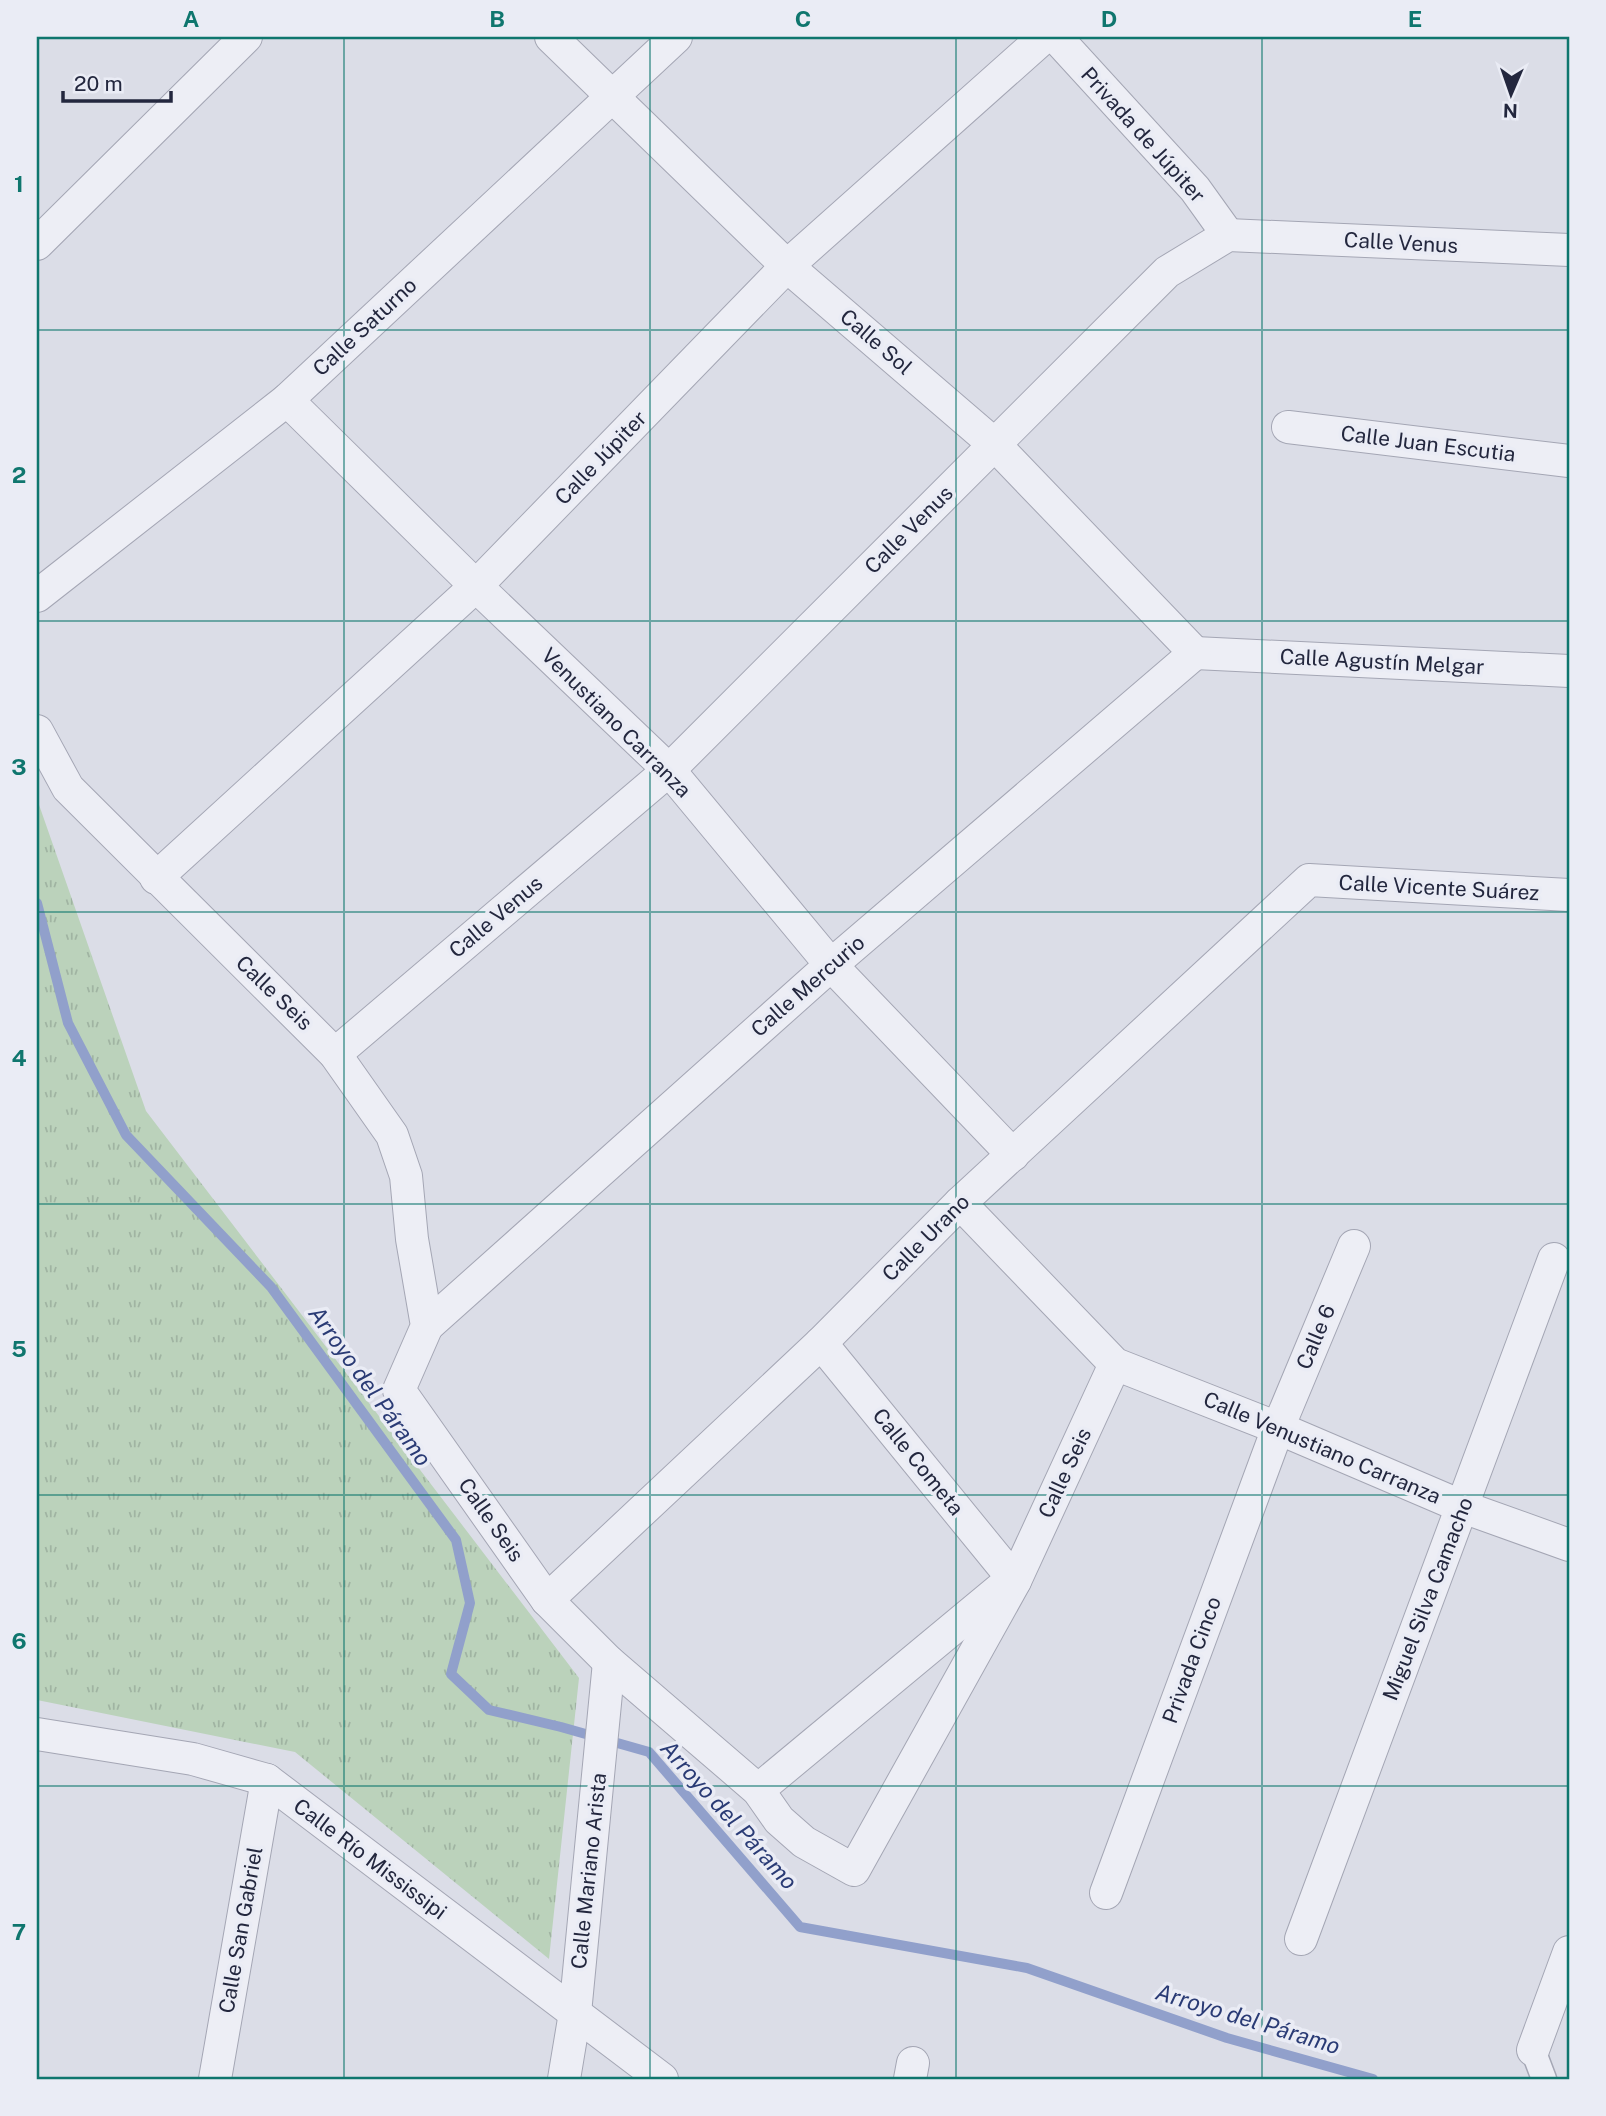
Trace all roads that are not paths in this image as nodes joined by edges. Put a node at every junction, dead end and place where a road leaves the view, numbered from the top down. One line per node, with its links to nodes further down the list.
1 (246, 37): 8 (street)
2 (551, 37): 6 (street, Calle Sol)
3 (676, 37): 6 (street, Calle Saturno)
4 (1044, 37): 10 (street, Calle Júpiter)
5 (1056, 37): 7 (street, Privada de Júpiter)
6 (610, 97): 10 (street, Calle Sol); 11 (street, Calle Saturno)
7 (1228, 235): 9 (street, Calle Venus); 13 (street, Calle Venus)
8 (37, 244)
9 (1569, 250)
10 (787, 266): 13 (street, Calle Sol); 15 (street, Calle Júpiter)
11 (287, 400): 15 (street, Venustiano Carranza); 16 (street, Calle Saturno)
12 (1288, 427): 14 (street, Calle Juan Escutia)
13 (994, 444): 17 (street, Calle Sol); 20 (street, Calle Venus)
14 (1569, 461)
15 (476, 586): 20 (street, Venustiano Carranza); 21 (street, Calle Júpiter)
16 (37, 596)
17 (1195, 653): 18 (street, Calle Agustín Melgar); 24 (street, Calle Mercurio)
18 (1569, 671)
19 (37, 731): 21 (street, Calle Seis)
20 (669, 770): 24 (street, Venustiano Carranza); 25 (street, Calle Venus)
21 (156, 878): 25 (street, Calle Seis)
22 (1309, 880): 23 (street, Calle Vicente Suárez); 26 (street, Calle Urano)
23 (1569, 895)
24 (831, 965): 26 (street, Venustiano Carranza); 30 (street, Calle Mercurio)
25 (335, 1054): 30 (street, Calle Seis)
26 (1013, 1156): 27 (street, Calle Urano)
27 (960, 1203): 31 (street, Calle Urano); 32 (street)
28 (1354, 1246): 33 (street, Calle 6)
29 (1554, 1259): 34 (street, Miguel Silva Camacho)
30 (426, 1326): 37 (street, Calle Seis)
31 (821, 1343): 36 (street, Calle Cometa); 37 (street, Calle Urano)
32 (1115, 1364): 33 (street, Calle Venustiano Carranza); 36 (street, Calle Seis)
33 (1278, 1428): 34 (street, Calle Venustiano Carranza); 42 (street, Privada Cinco)
34 (1463, 1507): 35 (street, Calle Venustiano Carranza); 43 (street, Miguel Silva Camacho)
35 (1569, 1545)
36 (1014, 1579): 41 (street, Calle Seis); 41 (street)
37 (547, 1600): 38 (street, Calle Seis)
38 (608, 1675): 41 (street, Calle Seis); 45 (street, Calle Mariano Arista)
39 (37, 1734): 40 (street, Calle Río Mississipi)
40 (267, 1780): 45 (street, Calle Río Mississipi); 47 (street, Calle San Gabriel)
41 (758, 1790)
42 (1106, 1893)
43 (1301, 1939)
44 (1569, 1952): 46 (street)
45 (575, 2013): 48 (street, Calle Mariano Arista); 49 (street, Calle Río Mississipi)
46 (1539, 2065)
47 (215, 2079)
48 (564, 2079)
49 (662, 2079)

